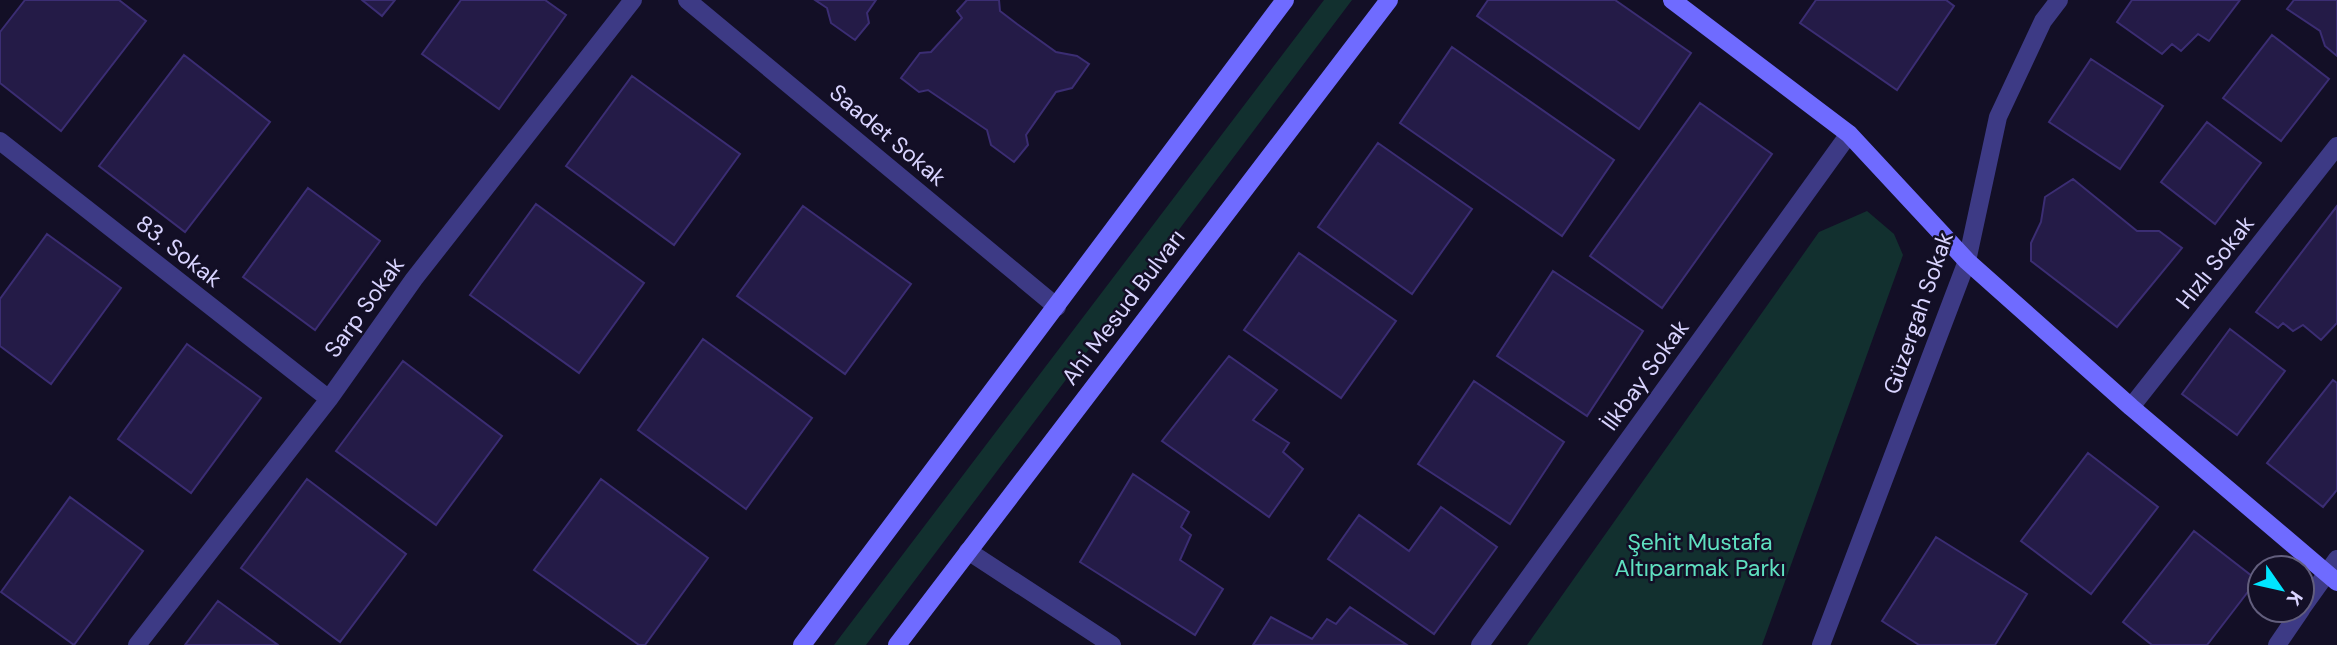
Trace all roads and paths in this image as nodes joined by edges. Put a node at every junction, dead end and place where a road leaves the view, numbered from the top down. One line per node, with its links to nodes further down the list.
1 (633, 0): 12 (street, Sarp Sokak)
2 (687, 0): 11 (street, Saadet Sokak)
3 (1284, 0): 11 (main road)
4 (1389, 0): 14 (main road, Ahi Mesud Bulvarı)
5 (1672, 0): 7 (main road)
6 (2059, 0): 10 (street, Güzergah Sokak)
7 (1849, 134): 10 (main road); 22 (street, İlkbay Sokak)
8 (0, 141): 12 (street, 83. Sokak)
9 (2337, 146): 13 (street, Hızlı Sokak)
10 (1967, 261): 13 (main road); 23 (street, Güzergah Sokak)
11 (1057, 307): 19 (main road)
12 (329, 399): 18 (street, Sarp Sokak)
13 (2131, 407): 15 (main road)
14 (968, 551): 20 (main road, Ahi Mesud Bulvarı); 21 (street)
15 (2333, 571): 16 (street)
16 (2316, 591)
17 (2291, 624): 24 (street)
18 (137, 645)
19 (802, 645)
20 (897, 645)
21 (1112, 645)
22 (1480, 645)
23 (1821, 645)
24 (2277, 645)

